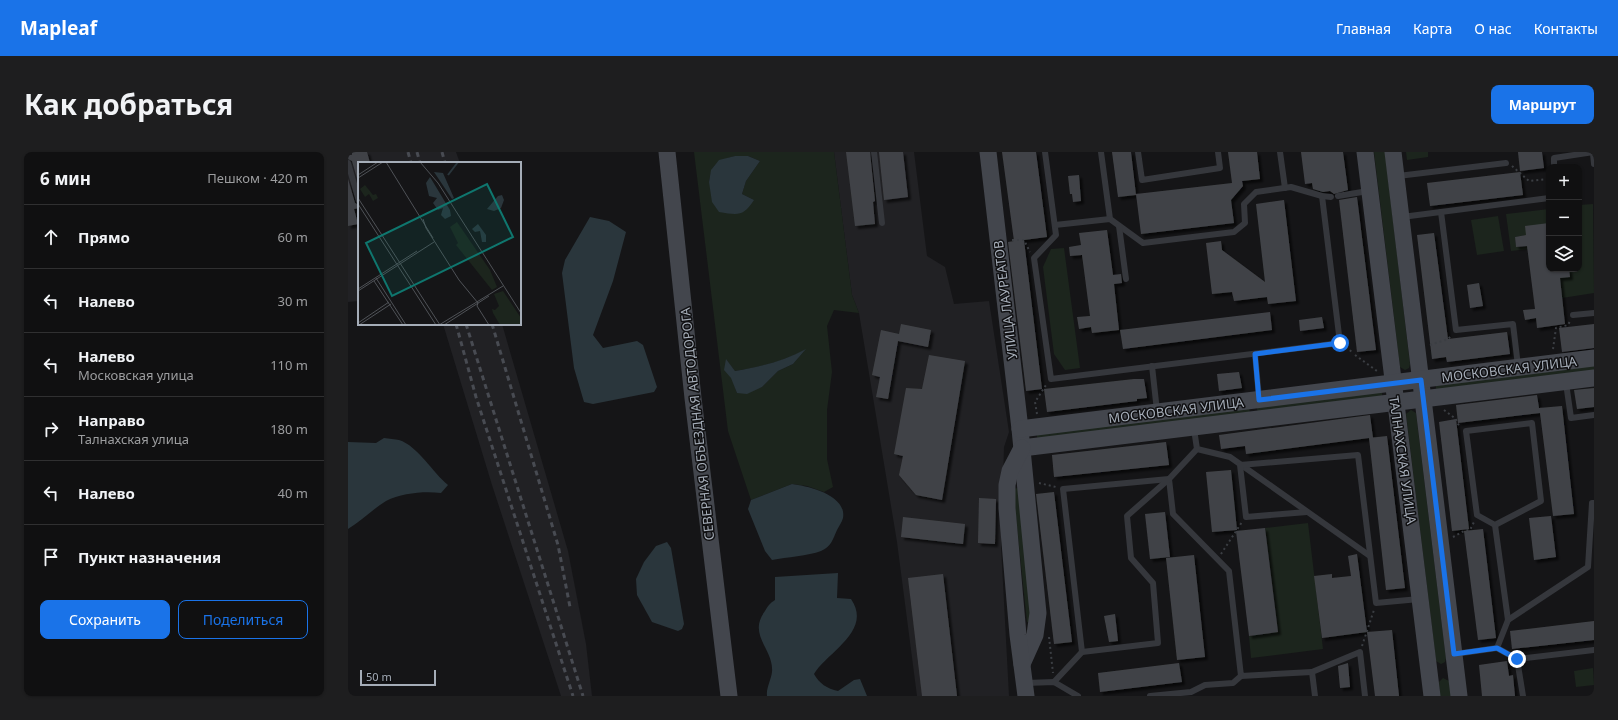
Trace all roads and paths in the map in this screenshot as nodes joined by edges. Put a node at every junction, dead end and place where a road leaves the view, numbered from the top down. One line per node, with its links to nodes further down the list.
1 (667, 152): 88 (street, СЕВЕРНАЯ ОБЪЕЗДНАЯ АВТОДОРОГА)
2 (874, 152): 28 (lane)
3 (988, 152): 31 (street, УЛИЦА ЛАУРЕАТОВ)
4 (1045, 152): 29 (lane)
5 (1101, 152): 27 (lane)
6 (1138, 152): 7 (lane)
7 (1218, 152)
8 (1280, 152): 18 (lane)
9 (1365, 152): 19 (street, ТАЛНАХСКАЯ УЛИЦА)
10 (1393, 152): 16 (street, ТАЛНАХСКАЯ УЛИЦА)
11 (1593, 152): 14 (lane); 15 (lane)
12 (348, 163): 23 (lane)
13 (1506, 163): 16 (lane); 17 (path)
14 (1554, 164)
15 (1594, 164)
16 (1396, 176): 26 (street, ТАЛНАХСКАЯ УЛИЦА)
17 (1546, 179)
18 (1285, 188): 20 (lane); 30 (lane)
19 (1370, 191): 22 (lane); 47 (street, ТАЛНАХСКАЯ УЛИЦА)
20 (1322, 196): 21 (lane); 40 (lane)
21 (1331, 196)
22 (1338, 196)
23 (358, 198)
24 (1546, 198): 25 (lane)
25 (1441, 212): 26 (lane); 44 (lane)
26 (1401, 217): 48 (street, ТАЛНАХСКАЯ УЛИЦА)
27 (1110, 219): 29 (lane); 30 (lane)
28 (882, 223)
29 (1055, 225): 32 (lane)
30 (1120, 226): 33 (lane)
31 (998, 235): 32 (path); 58 (street, УЛИЦА ЛАУРЕАТОВ)
32 (1034, 258): 46 (lane)
33 (1126, 279)
34 (1594, 312): 35 (lane)
35 (1573, 315)
36 (1568, 325): 41 (path)
37 (1444, 339): 38 (path)
38 (1429, 346)
39 (1350, 350): 47 (path)
40 (1255, 354): 43 (lane); 51 (lane)
41 (1552, 355)
42 (1594, 358): 44 (street, МОСКОВСКАЯ УЛИЦА)
43 (1152, 366): 46 (lane); 54 (lane)
44 (1518, 368): 48 (street, МОСКОВСКАЯ УЛИЦА)
45 (1594, 378): 49 (street, МОСКОВСКАЯ УЛИЦА)
46 (1051, 379): 56 (path)
47 (1387, 379): 48 (street, МОСКОВСКАЯ УЛИЦА); 51 (street, МОСКОВСКАЯ УЛИЦА); 52 (street, ТАЛНАХСКАЯ УЛИЦА)
48 (1421, 380): 50 (street, ТАЛНАХСКАЯ УЛИЦА)
49 (1566, 382): 50 (street, МОСКОВСКАЯ УЛИЦА); 55 (lane)
50 (1423, 399): 52 (street, МОСКОВСКАЯ УЛИЦА); 81 (street, ТАЛНАХСКАЯ УЛИЦА)
51 (1259, 400): 54 (street, МОСКОВСКАЯ УЛИЦА)
52 (1395, 402): 57 (street, МОСКОВСКАЯ УЛИЦА); 74 (street, ТАЛНАХСКАЯ УЛИЦА)
53 (1441, 409): 59 (path)
54 (1158, 412): 58 (street, МОСКОВСКАЯ УЛИЦА)
55 (1594, 415)
56 (1037, 418)
57 (1194, 427): 60 (street, МОСКОВСКАЯ УЛИЦА); 61 (lane)
58 (1020, 429): 60 (street, УЛИЦА ЛАУРЕАТОВ)
59 (1466, 431): 69 (lane); 69 (lane)
60 (1022, 448): 83 (street, УЛИЦА ЛАУРЕАТОВ); 83 (street)
61 (1197, 449): 62 (lane); 63 (lane)
62 (1240, 465): 67 (lane); 68 (lane); 72 (lane)
63 (1169, 480): 65 (lane); 73 (lane); 79 (lane)
64 (1037, 482): 65 (path)
65 (1063, 489): 79 (lane)
66 (1594, 503): 76 (lane)
67 (1307, 512): 68 (lane); 72 (lane)
68 (1246, 517): 73 (path)
69 (1495, 525): 76 (lane)
70 (1470, 530): 71 (path)
71 (1452, 538)
72 (1370, 556): 75 (lane)
73 (1217, 560): 85 (lane)
74 (1420, 598): 75 (lane); 93 (street, ТАЛНАХСКАЯ УЛИЦА)
75 (1376, 603): 80 (path)
76 (1508, 620): 77 (lane)
77 (1497, 648): 81 (lane); 82 (lane)
78 (1594, 650): 82 (lane)
79 (1082, 652): 86 (lane)
80 (1360, 652): 84 (lane); 92 (lane)
81 (1454, 654): 94 (street, ТАЛНАХСКАЯ УЛИЦА)
82 (1517, 659): 95 (lane)
83 (1022, 664): 87 (street)
84 (1312, 672): 85 (lane); 91 (lane)
85 (1241, 676): 90 (lane)
86 (1054, 682): 87 (lane); 89 (lane)
87 (1025, 689)
88 (729, 696)
89 (1078, 696)
90 (1150, 696)
91 (1315, 696)
92 (1365, 696)
93 (1432, 696)
94 (1459, 696)
95 (1523, 696)

